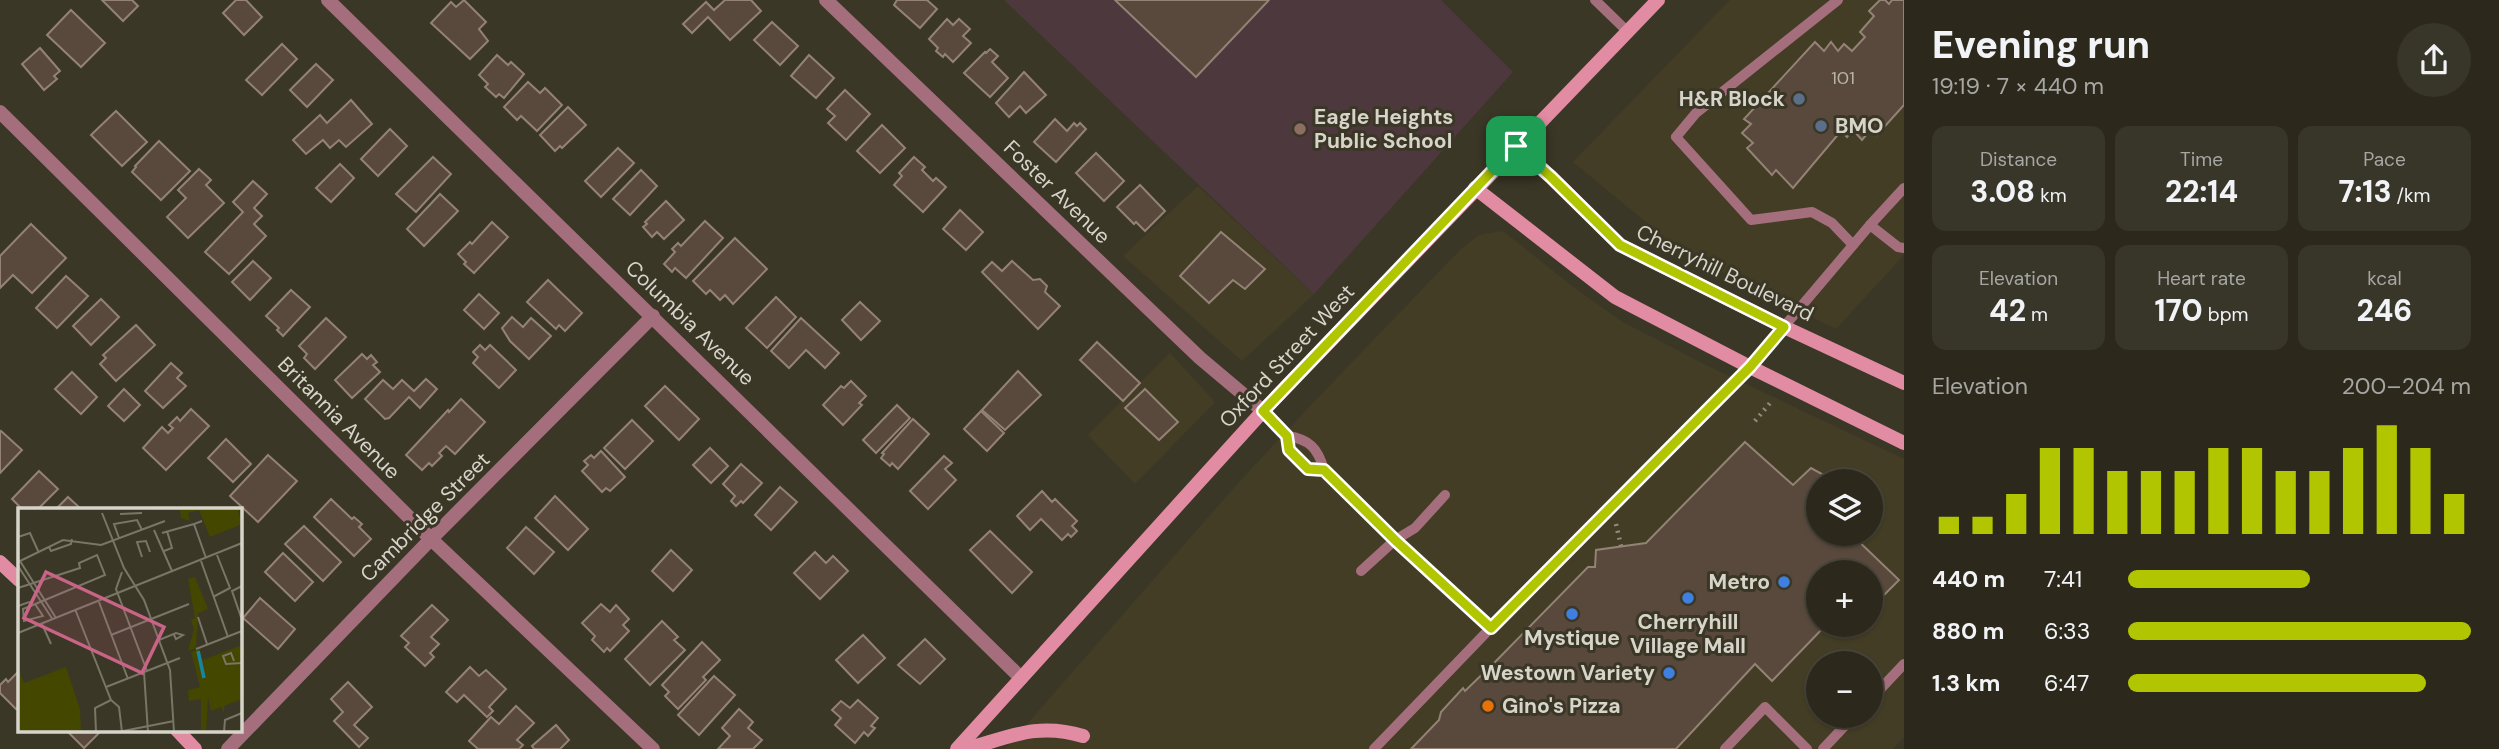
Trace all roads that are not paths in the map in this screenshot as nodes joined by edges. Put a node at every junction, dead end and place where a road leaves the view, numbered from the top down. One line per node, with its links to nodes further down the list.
1 (328, 0): 14 (street, Columbia Avenue)
2 (826, 0): 18 (street, Foster Avenue)
3 (1595, 0): 6 (lane)
4 (1658, 0): 6 (main road, Oxford Street West)
5 (1838, 0): 12 (lane)
6 (1627, 30): 8 (main road, Oxford Street West)
7 (0, 111): 23 (street, Britannia Avenue)
8 (1516, 146): 9 (main road, Oxford Street West); 15 (main road, Cherryhill Boulevard)
9 (1475, 188): 16 (main road); 18 (main road, Oxford Street West)
10 (1904, 188): 11 (lane)
11 (1870, 225): 12 (lane); 13 (lane)
12 (1853, 245): 15 (lane)
13 (1904, 248)
14 (653, 316): 23 (street, Cambridge Street); 30 (street, Columbia Avenue)
15 (1784, 327): 16 (lane); 17 (main road, Cherryhill Boulevard)
16 (1750, 367): 20 (main road); 28 (lane)
17 (1904, 383)
18 (1263, 411): 19 (lane); 30 (main road, Oxford Street West)
19 (1287, 436): 21 (lane); 21 (lane)
20 (1904, 443)
21 (1324, 470): 24 (lane)
22 (1445, 495): 24 (lane)
23 (431, 539): 36 (street, Cambridge Street); 37 (street, Britannia Avenue)
24 (1395, 540): 26 (lane); 28 (lane)
25 (0, 562): 27 (main road)
26 (1362, 571)
27 (18, 579)
28 (1491, 628): 40 (lane)
29 (1904, 664): 31 (lane)
30 (1021, 678): 38 (main road, Oxford Street West)
31 (1883, 686)
32 (1842, 728): 43 (lane)
33 (179, 732): 35 (main road)
34 (1083, 736): 39 (main road)
35 (195, 749)
36 (228, 749)
37 (653, 749)
38 (957, 749)
39 (966, 749)
40 (1374, 749)
41 (1725, 749): 42 (lane)
42 (1807, 749)
43 (1822, 749)

